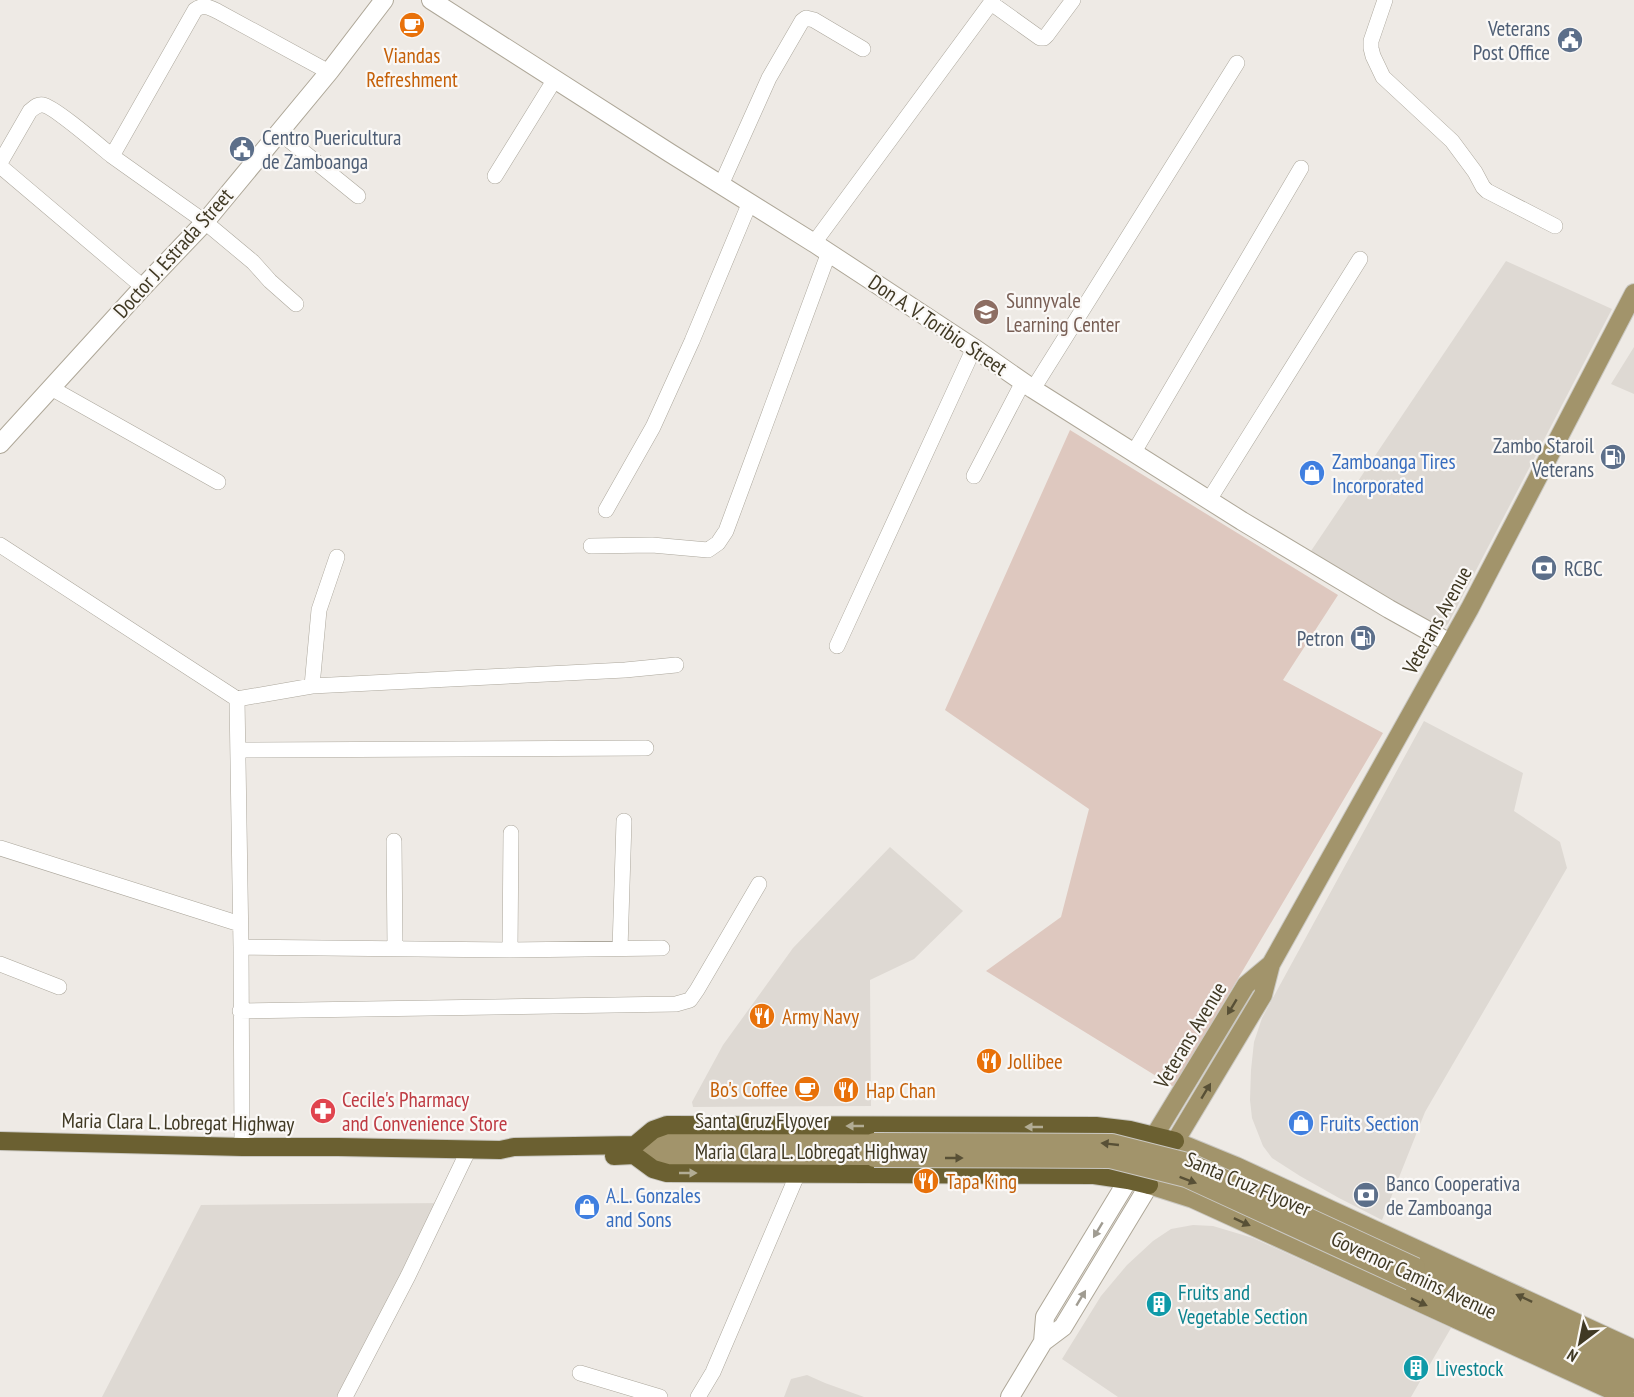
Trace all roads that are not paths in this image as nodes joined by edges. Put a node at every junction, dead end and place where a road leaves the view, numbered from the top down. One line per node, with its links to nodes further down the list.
1 (384, 0): 8 (street, Doctor J. Estrada Street)
2 (430, 0): 9 (street, Don A. V. Toribio Street)
3 (1073, 0): 5 (street)
4 (1385, 0): 19 (street)
5 (992, 2): 20 (street)
6 (863, 50): 15 (street)
7 (1237, 63): 26 (street)
8 (329, 72): 10 (street, Doctor J. Estrada Street); 11 (street)
9 (555, 79): 14 (street); 15 (street, Don A. V. Toribio Street)
10 (279, 132): 16 (street); 18 (street, Doctor J. Estrada Street)
11 (112, 156): 12 (street); 18 (street)
12 (0, 165): 22 (street)
13 (1301, 168): 29 (street)
14 (495, 176)
15 (721, 185): 17 (street, Don A. V. Toribio Street)
16 (358, 196)
17 (750, 202): 20 (street, Don A. V. Toribio Street); 33 (street)
18 (205, 222): 22 (street, Doctor J. Estrada Street); 24 (street)
19 (1555, 226)
20 (822, 247): 25 (street, Don A. V. Toribio Street); 35 (street)
21 (1360, 259): 32 (street)
22 (143, 286): 27 (street, Doctor J. Estrada Street)
23 (1634, 293): 37 (main road, Veterans Avenue)
24 (296, 304)
25 (974, 348): 26 (street, Don A. V. Toribio Street); 38 (street)
26 (1028, 385): 29 (street, Don A. V. Toribio Street); 30 (street)
27 (51, 388): 28 (street, Doctor J. Estrada Street); 31 (street)
28 (0, 444)
29 (1134, 452): 32 (street, Don A. V. Toribio Street)
30 (974, 476)
31 (218, 482)
32 (1209, 500): 37 (street, Don A. V. Toribio Street)
33 (606, 510)
34 (0, 545): 41 (street)
35 (591, 546)
36 (337, 557): 40 (street)
37 (1450, 644): 56 (main road, Veterans Avenue)
38 (837, 646)
39 (676, 665): 40 (street)
40 (312, 686): 41 (street)
41 (237, 699): 43 (street)
42 (646, 748): 43 (street)
43 (239, 750): 49 (street)
44 (624, 821): 53 (street)
45 (511, 833): 54 (street)
46 (394, 841): 51 (street)
47 (0, 848): 49 (street)
48 (759, 884): 58 (street)
49 (240, 924): 50 (street)
50 (241, 947): 51 (street); 58 (street)
51 (395, 948): 54 (street)
52 (662, 948): 53 (street)
53 (620, 949): 54 (street)
54 (510, 950)
55 (0, 964): 57 (street)
56 (1271, 964): 62 (main road, Veterans Avenue, one-way to 62); 64 (main road, Veterans Avenue, one-way to 56)
57 (59, 987)
58 (240, 1011): 65 (street)
59 (914, 1126): 60 (highway, Maria Clara L. Lobregat Highway); 67 (highway, Maria Clara L. Lobregat Highway, one-way to 67); 70 (highway)
60 (993, 1127): 61 (highway, Maria Clara L. Lobregat Highway, one-way to 60); 71 (highway)
61 (1072, 1127): 62 (highway, Maria Clara L. Lobregat Highway); 72 (highway)
62 (1155, 1135): 64 (highway, Maria Clara L. Lobregat Highway); 73 (main road, Veterans Avenue)
63 (0, 1141): 65 (highway, Maria Clara L. Lobregat Highway)
64 (1175, 1141): 68 (main road, Governor Camins Avenue); 74 (main road, Veterans Avenue)
65 (242, 1147): 66 (highway, Maria Clara L. Lobregat Highway)
66 (485, 1150): 67 (highway, Maria Clara L. Lobregat Highway); 86 (street)
67 (635, 1150): 69 (highway, Maria Clara L. Lobregat Highway, one-way to 69); 79 (main road, Santa Cruz Flyover, bridge)
68 (1236, 1166): 75 (main road, Governor Camins Avenue); 76 (main road)
69 (798, 1173): 70 (highway, Maria Clara L. Lobregat Highway); 88 (street)
70 (914, 1174): 71 (highway, Maria Clara L. Lobregat Highway)
71 (993, 1174): 72 (highway, Maria Clara L. Lobregat Highway)
72 (1071, 1174): 73 (highway, Maria Clara L. Lobregat Highway)
73 (1128, 1180): 74 (highway, Maria Clara L. Lobregat Highway); 81 (street, one-way to 81)
74 (1149, 1185): 76 (main road, Governor Camins Avenue, one-way to 76); 81 (street, one-way to 74)
75 (1311, 1201): 77 (main road, Governor Camins Avenue); 78 (main road)
76 (1216, 1210): 78 (main road, Governor Camins Avenue, one-way to 78)
77 (1385, 1235): 80 (main road); 82 (main road, Governor Camins Avenue, one-way to 77)
78 (1291, 1244): 80 (main road, Governor Camins Avenue)
79 (1413, 1274): 83 (main road, Santa Cruz Flyover); 85 (main road, Santa Cruz Flyover)
80 (1366, 1278): 90 (main road, Governor Camins Avenue, one-way to 90)
81 (1043, 1342): 89 (street)
82 (1634, 1349)
83 (1634, 1366)
84 (580, 1373): 87 (street)
85 (1634, 1383)
86 (345, 1397)
87 (660, 1397)
88 (698, 1397)
89 (1010, 1397)
90 (1626, 1397)

